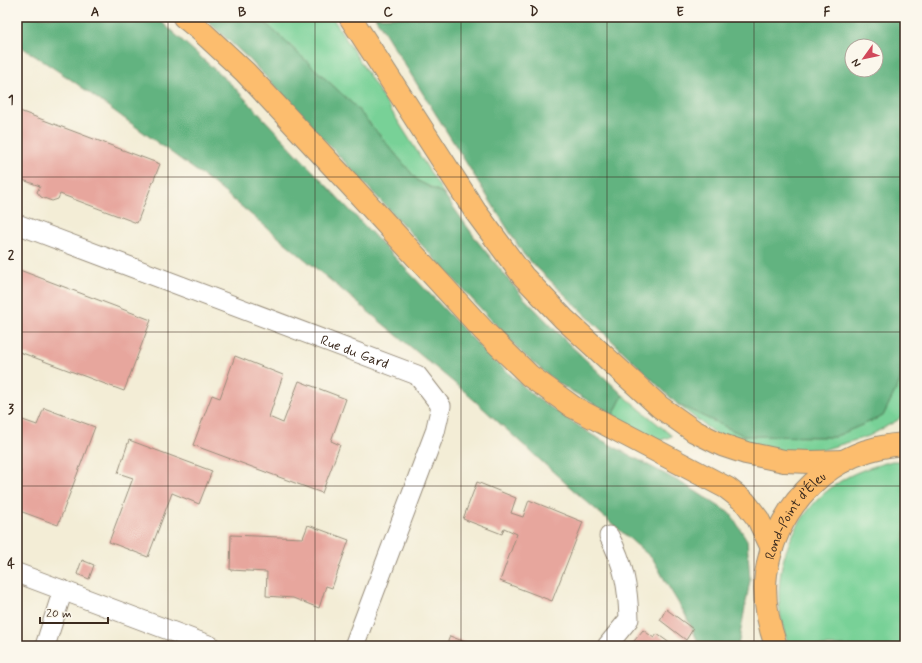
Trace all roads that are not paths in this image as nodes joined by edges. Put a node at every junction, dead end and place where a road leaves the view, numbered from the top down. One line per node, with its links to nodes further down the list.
1 (184, 17): 7 (highway)
2 (350, 17): 5 (highway)
3 (17, 224): 12 (street, Rue du Gard)
4 (901, 441): 5 (highway, Rond-Point d’Éleu)
5 (844, 461): 7 (highway, Rond-Point d’Éleu)
6 (609, 536): 13 (street)
7 (772, 548): 14 (highway, Rond-Point d’Éleu)
8 (17, 573): 9 (street)
9 (63, 590): 10 (street); 11 (street)
10 (45, 646)
11 (211, 646)
12 (354, 646)
13 (607, 646)
14 (776, 646)

